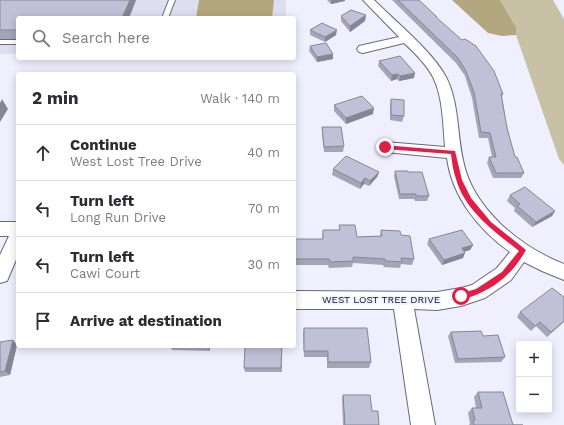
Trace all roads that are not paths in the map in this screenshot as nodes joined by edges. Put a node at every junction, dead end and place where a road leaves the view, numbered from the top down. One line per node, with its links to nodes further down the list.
1 (172, 0): 3 (lane)
2 (368, 0): 4 (street)
3 (166, 16)
4 (407, 40): 7 (street); 9 (street)
5 (0, 42): 6 (lane)
6 (16, 42)
7 (363, 49)
8 (385, 147): 9 (street)
9 (453, 152): 13 (street)
10 (0, 229): 11 (street)
11 (16, 229)
12 (16, 239): 15 (street)
13 (523, 250): 14 (street); 17 (street, WEST LOST TREE DRIVE)
14 (564, 272)
15 (0, 275)
16 (296, 300): 17 (street, WEST LOST TREE DRIVE)
17 (402, 300): 18 (street)
18 (423, 425)

